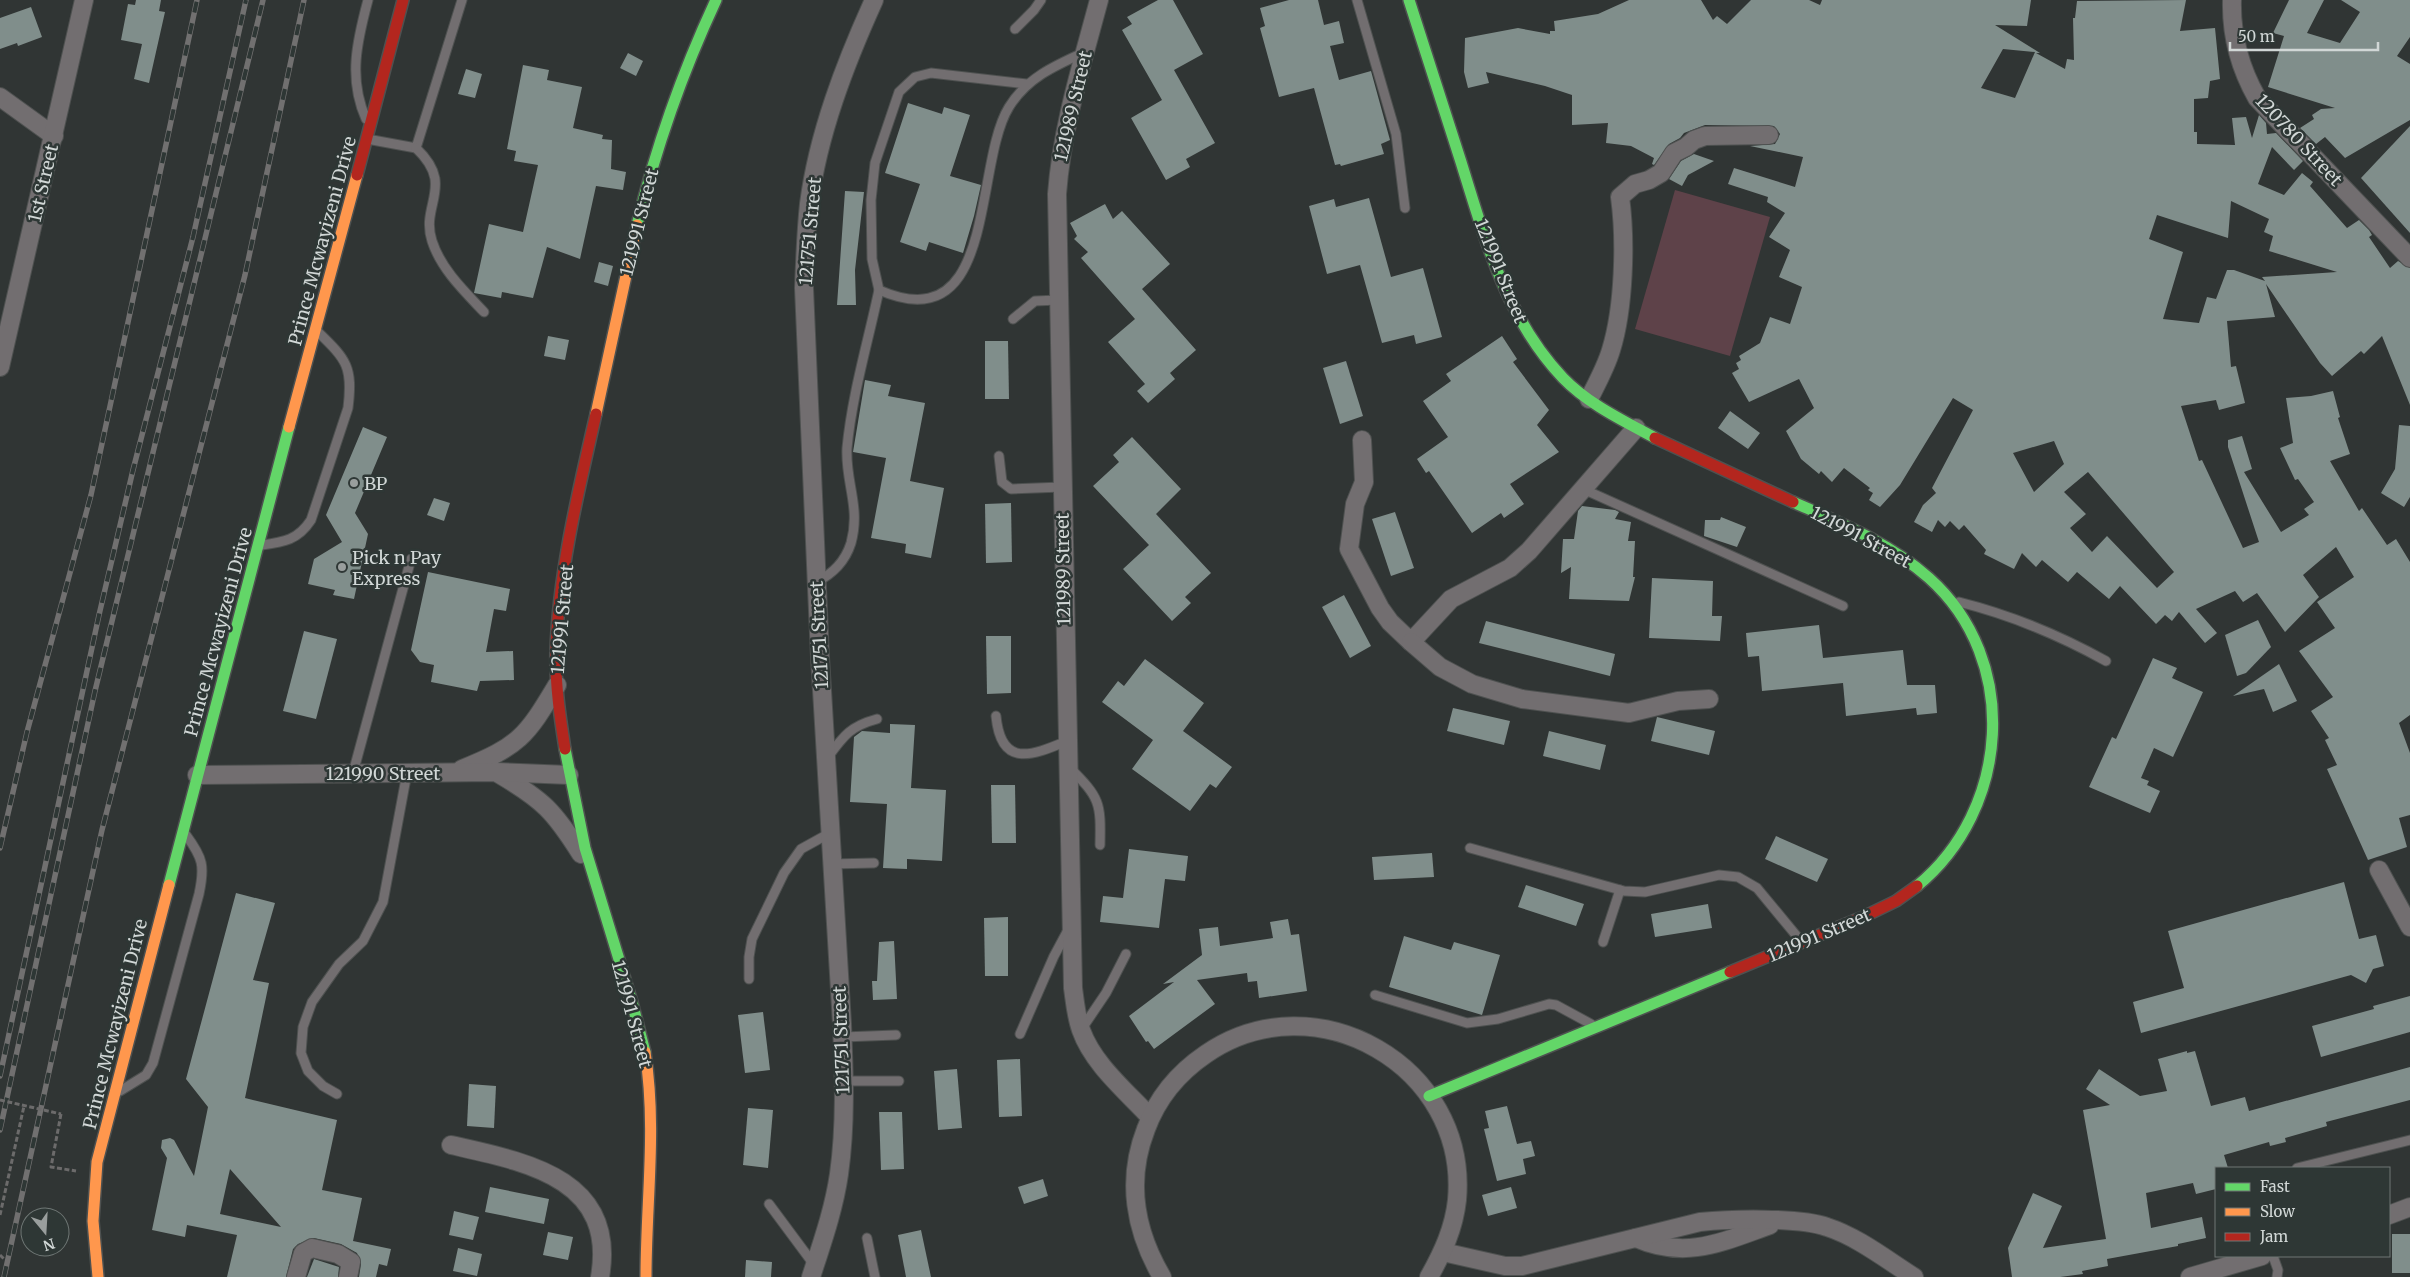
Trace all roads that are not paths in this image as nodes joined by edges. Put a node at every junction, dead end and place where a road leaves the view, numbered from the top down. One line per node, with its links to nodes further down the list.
1 (84, 0): 18 (street, 1st Street)
2 (368, 0): 16 (lane)
3 (403, 0): 16 (street, Prince Mcwayizeni Drive)
4 (462, 0): 20 (lane)
5 (716, 0): 42 (street, 121991 Street)
6 (874, 0): 37 (street, 121751 Street)
7 (1040, 0): 12 (lane)
8 (1100, 0): 13 (street, 121989 Street)
9 (1357, 0): 21 (lane)
10 (1409, 0): 29 (street, 121991 Street)
11 (2232, 0): 22 (street, 120780 Street)
12 (1015, 29)
13 (1085, 52): 14 (lane); 24 (street, 121989 Street)
14 (1027, 84): 23 (lane); 23 (lane)
15 (0, 97): 18 (street)
16 (370, 126): 19 (street, Prince Mcwayizeni Drive)
17 (1769, 135): 29 (street)
18 (54, 136): 28 (street, 1st Street)
19 (367, 139): 20 (lane); 27 (street, Prince Mcwayizeni Drive)
20 (416, 148): 25 (lane)
21 (1405, 208)
22 (2410, 258)
23 (879, 290): 37 (lane)
24 (1058, 300): 26 (lane); 33 (street, 121989 Street)
25 (484, 312)
26 (1013, 319)
27 (316, 330): 35 (street, Prince Mcwayizeni Drive); 35 (lane)
28 (0, 367)
29 (1589, 399): 30 (street, 121991 Street)
30 (1636, 428): 34 (street); 38 (street, 121991 Street)
31 (1362, 440): 40 (street)
32 (999, 456): 33 (lane)
33 (1062, 487): 46 (street, 121989 Street)
34 (1583, 489): 39 (lane); 40 (street)
35 (259, 545): 53 (street, Prince Mcwayizeni Drive)
36 (411, 559): 50 (lane)
37 (817, 582): 47 (street, 121751 Street)
38 (1953, 601): 41 (lane); 67 (street, 121991 Street)
39 (1843, 606)
40 (1411, 642): 43 (street)
41 (2106, 661)
42 (557, 685): 52 (street); 54 (street, 121991 Street)
43 (1709, 700)
44 (996, 716): 46 (lane)
45 (878, 718): 47 (lane)
46 (1067, 742): 48 (street, 121989 Street)
47 (826, 761): 56 (street, 121751 Street)
48 (1067, 765): 57 (lane); 64 (street, 121989 Street)
49 (496, 772): 52 (street, 121990 Street); 54 (street, 121990 Street); 61 (street)
50 (353, 773): 51 (street, 121990 Street); 53 (street, 121990 Street)
51 (407, 773): 52 (street, 121990 Street); 79 (lane)
52 (452, 773)
53 (197, 775): 55 (street, Prince Mcwayizeni Drive)
54 (569, 775): 61 (street, 121991 Street)
55 (183, 831): 78 (street, Prince Mcwayizeni Drive); 78 (lane)
56 (830, 833): 60 (street, 121751 Street); 69 (lane)
57 (1100, 845)
58 (1470, 848): 63 (lane)
59 (874, 863): 60 (lane)
60 (831, 864): 75 (street, 121751 Street)
61 (590, 869): 99 (street, 121991 Street)
62 (2379, 870): 65 (street)
63 (1620, 890): 66 (lane); 67 (lane)
64 (1072, 923): 72 (street, 121989 Street); 73 (lane)
65 (2410, 927)
66 (1603, 942)
67 (1802, 942): 71 (street, 121991 Street)
68 (1126, 954): 72 (lane)
69 (749, 979)
70 (1375, 995): 71 (lane)
71 (1596, 1027): 80 (street, 121991 Street)
72 (1081, 1030): 81 (street, 121989 Street)
73 (1020, 1034)
74 (896, 1035): 75 (lane)
75 (843, 1038): 76 (street, 121751 Street)
76 (844, 1081): 77 (lane); 94 (street, 121751 Street)
77 (899, 1081)
78 (115, 1094): 95 (street, Prince Mcwayizeni Drive)
79 (337, 1094)
80 (1429, 1096): 81 (street); 91 (street)
81 (1150, 1117): 101 (street)
82 (2410, 1140): 84 (lane)
83 (451, 1145): 98 (street)
84 (2301, 1167)
85 (770, 1204): 94 (lane)
86 (2410, 1207): 87 (street)
87 (2390, 1215)
88 (1780, 1221): 90 (street); 90 (street); 103 (street)
89 (867, 1238): 100 (lane)
90 (1636, 1238): 91 (street)
91 (1444, 1252): 102 (street)
92 (2259, 1257): 104 (street)
93 (2273, 1257): 105 (lane)
94 (813, 1272)
95 (98, 1277)
96 (296, 1277): 97 (street)
97 (348, 1277)
98 (600, 1277)
99 (646, 1277)
100 (875, 1277)
101 (1162, 1277)
102 (1429, 1277)
103 (1914, 1277)
104 (2190, 1277)
105 (2277, 1277)

